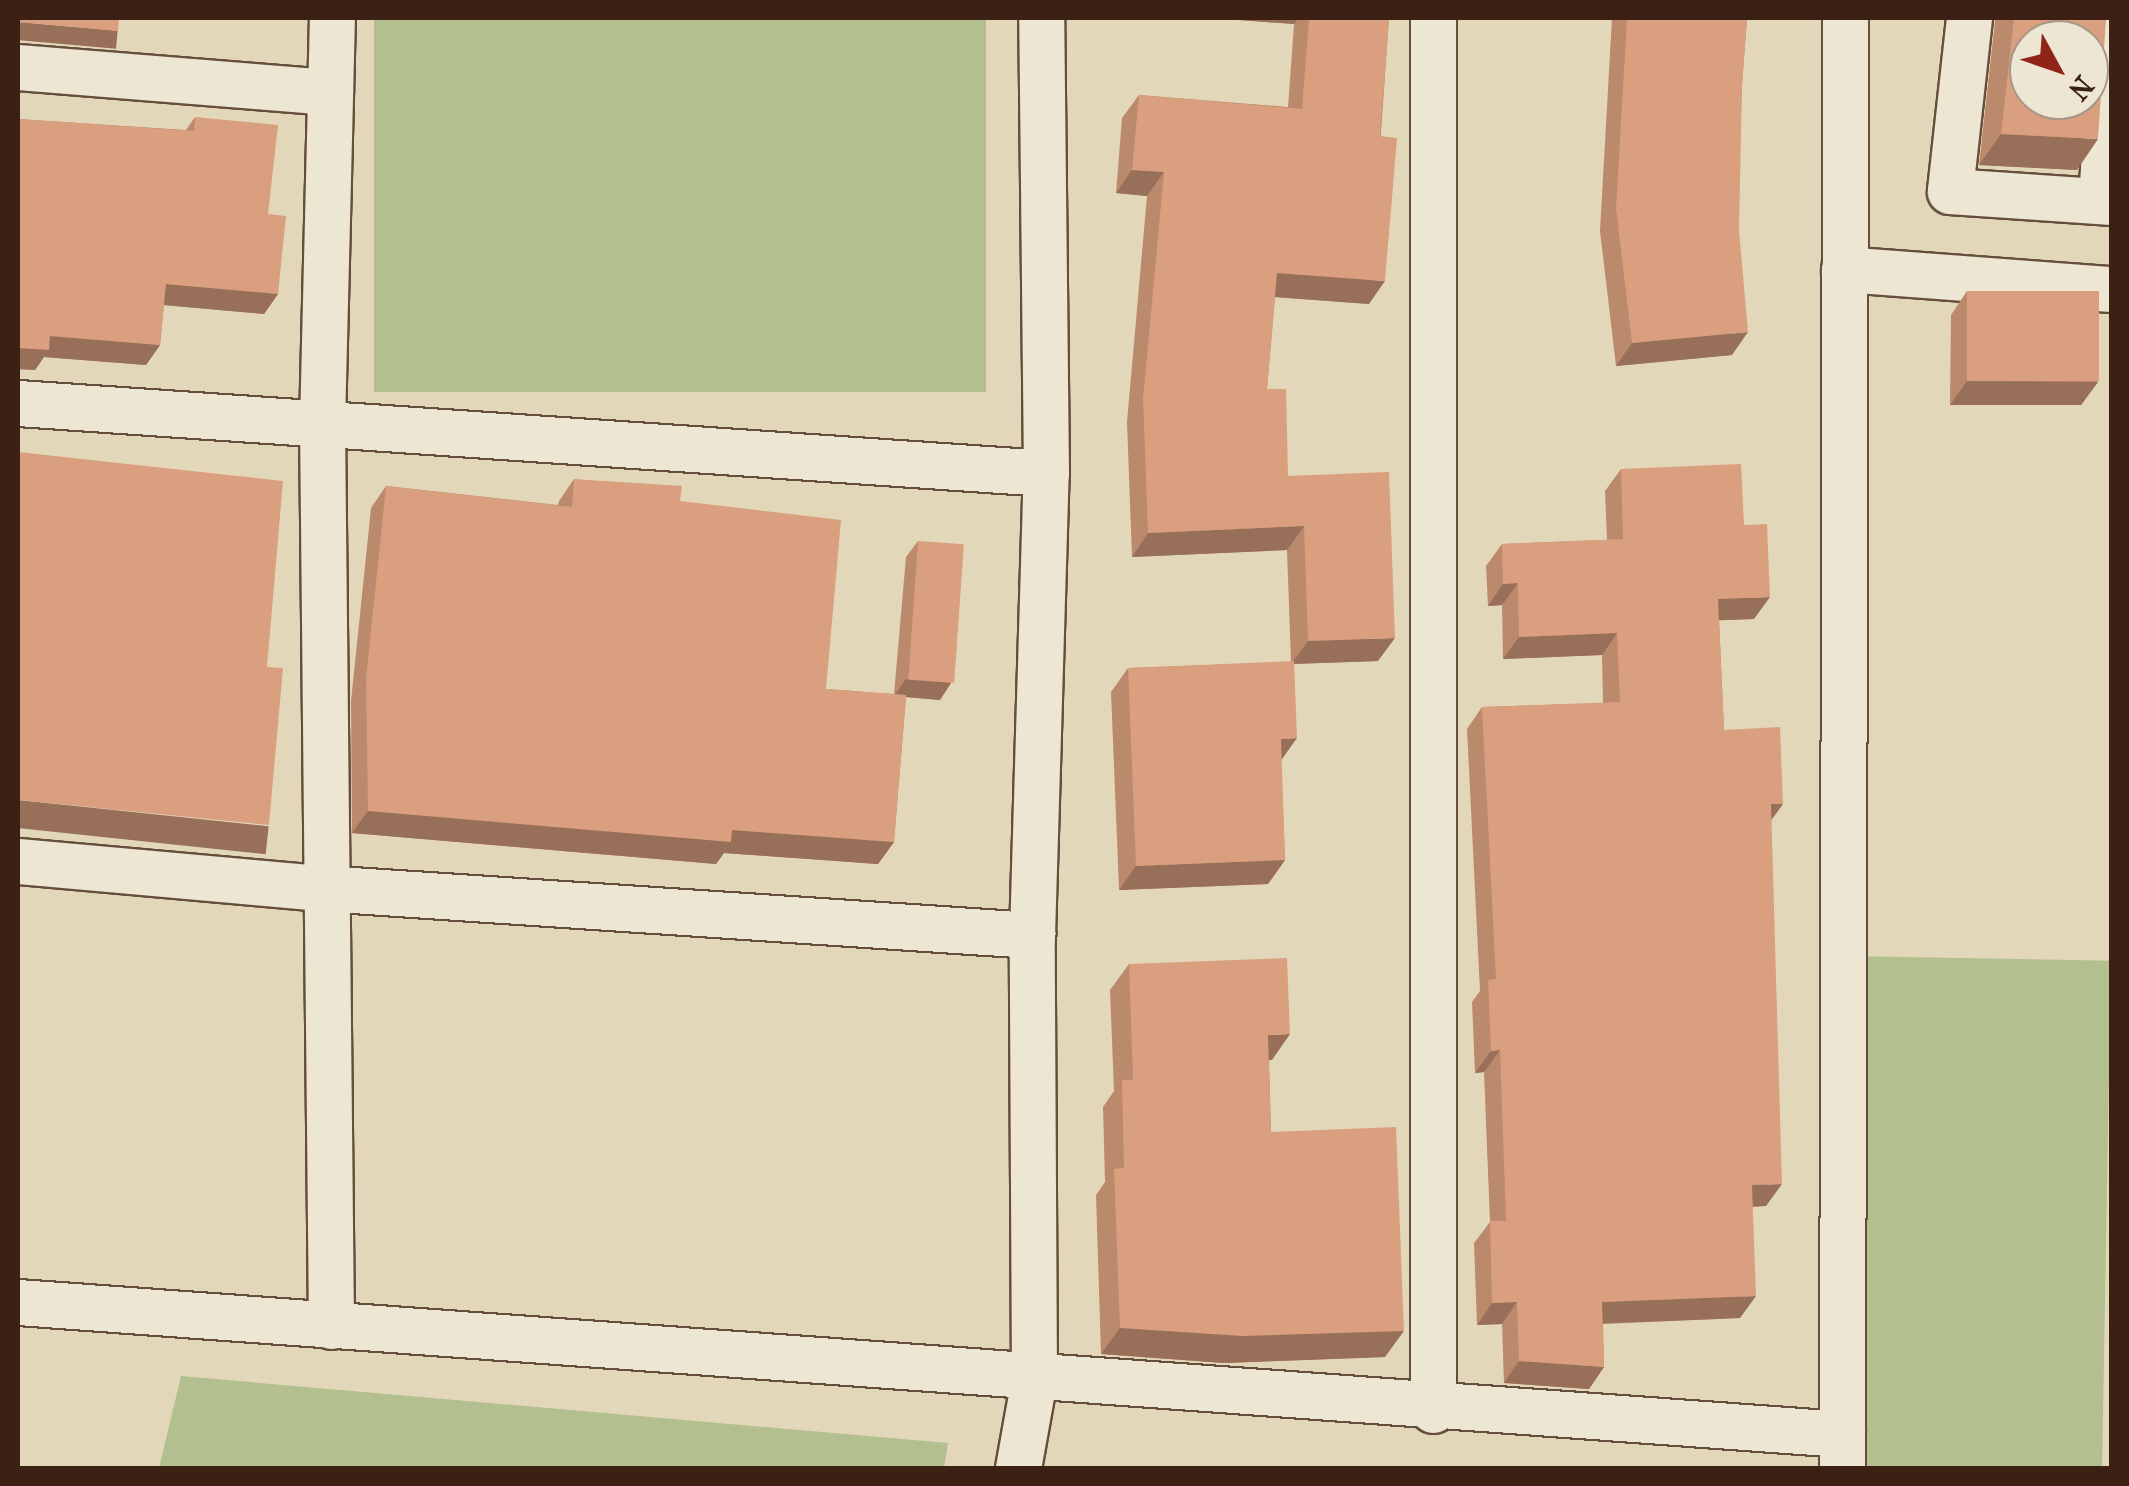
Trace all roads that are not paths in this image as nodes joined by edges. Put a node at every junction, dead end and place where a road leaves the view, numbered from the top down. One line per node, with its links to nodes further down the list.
1 (332, 18): 8 (street)
2 (1040, 18): 14 (street)
3 (1432, 18): 21 (street)
4 (1845, 18): 10 (street)
5 (1969, 18): 9 (street)
6 (2112, 22): 9 (street)
7 (18, 67): 8 (street)
8 (330, 92): 13 (street)
9 (2106, 202)
10 (1844, 268): 11 (street); 22 (street)
11 (2112, 289)
12 (18, 403): 13 (street)
13 (322, 424): 14 (street); 16 (street)
14 (1046, 473): 17 (street)
15 (18, 861): 16 (street)
16 (322, 888): 17 (street); 19 (street)
17 (1032, 934): 20 (street)
18 (18, 1302): 19 (street)
19 (331, 1326): 20 (street)
20 (1034, 1379): 21 (street); 23 (street)
21 (1434, 1410): 22 (street)
22 (1842, 1451)
23 (1018, 1468)

